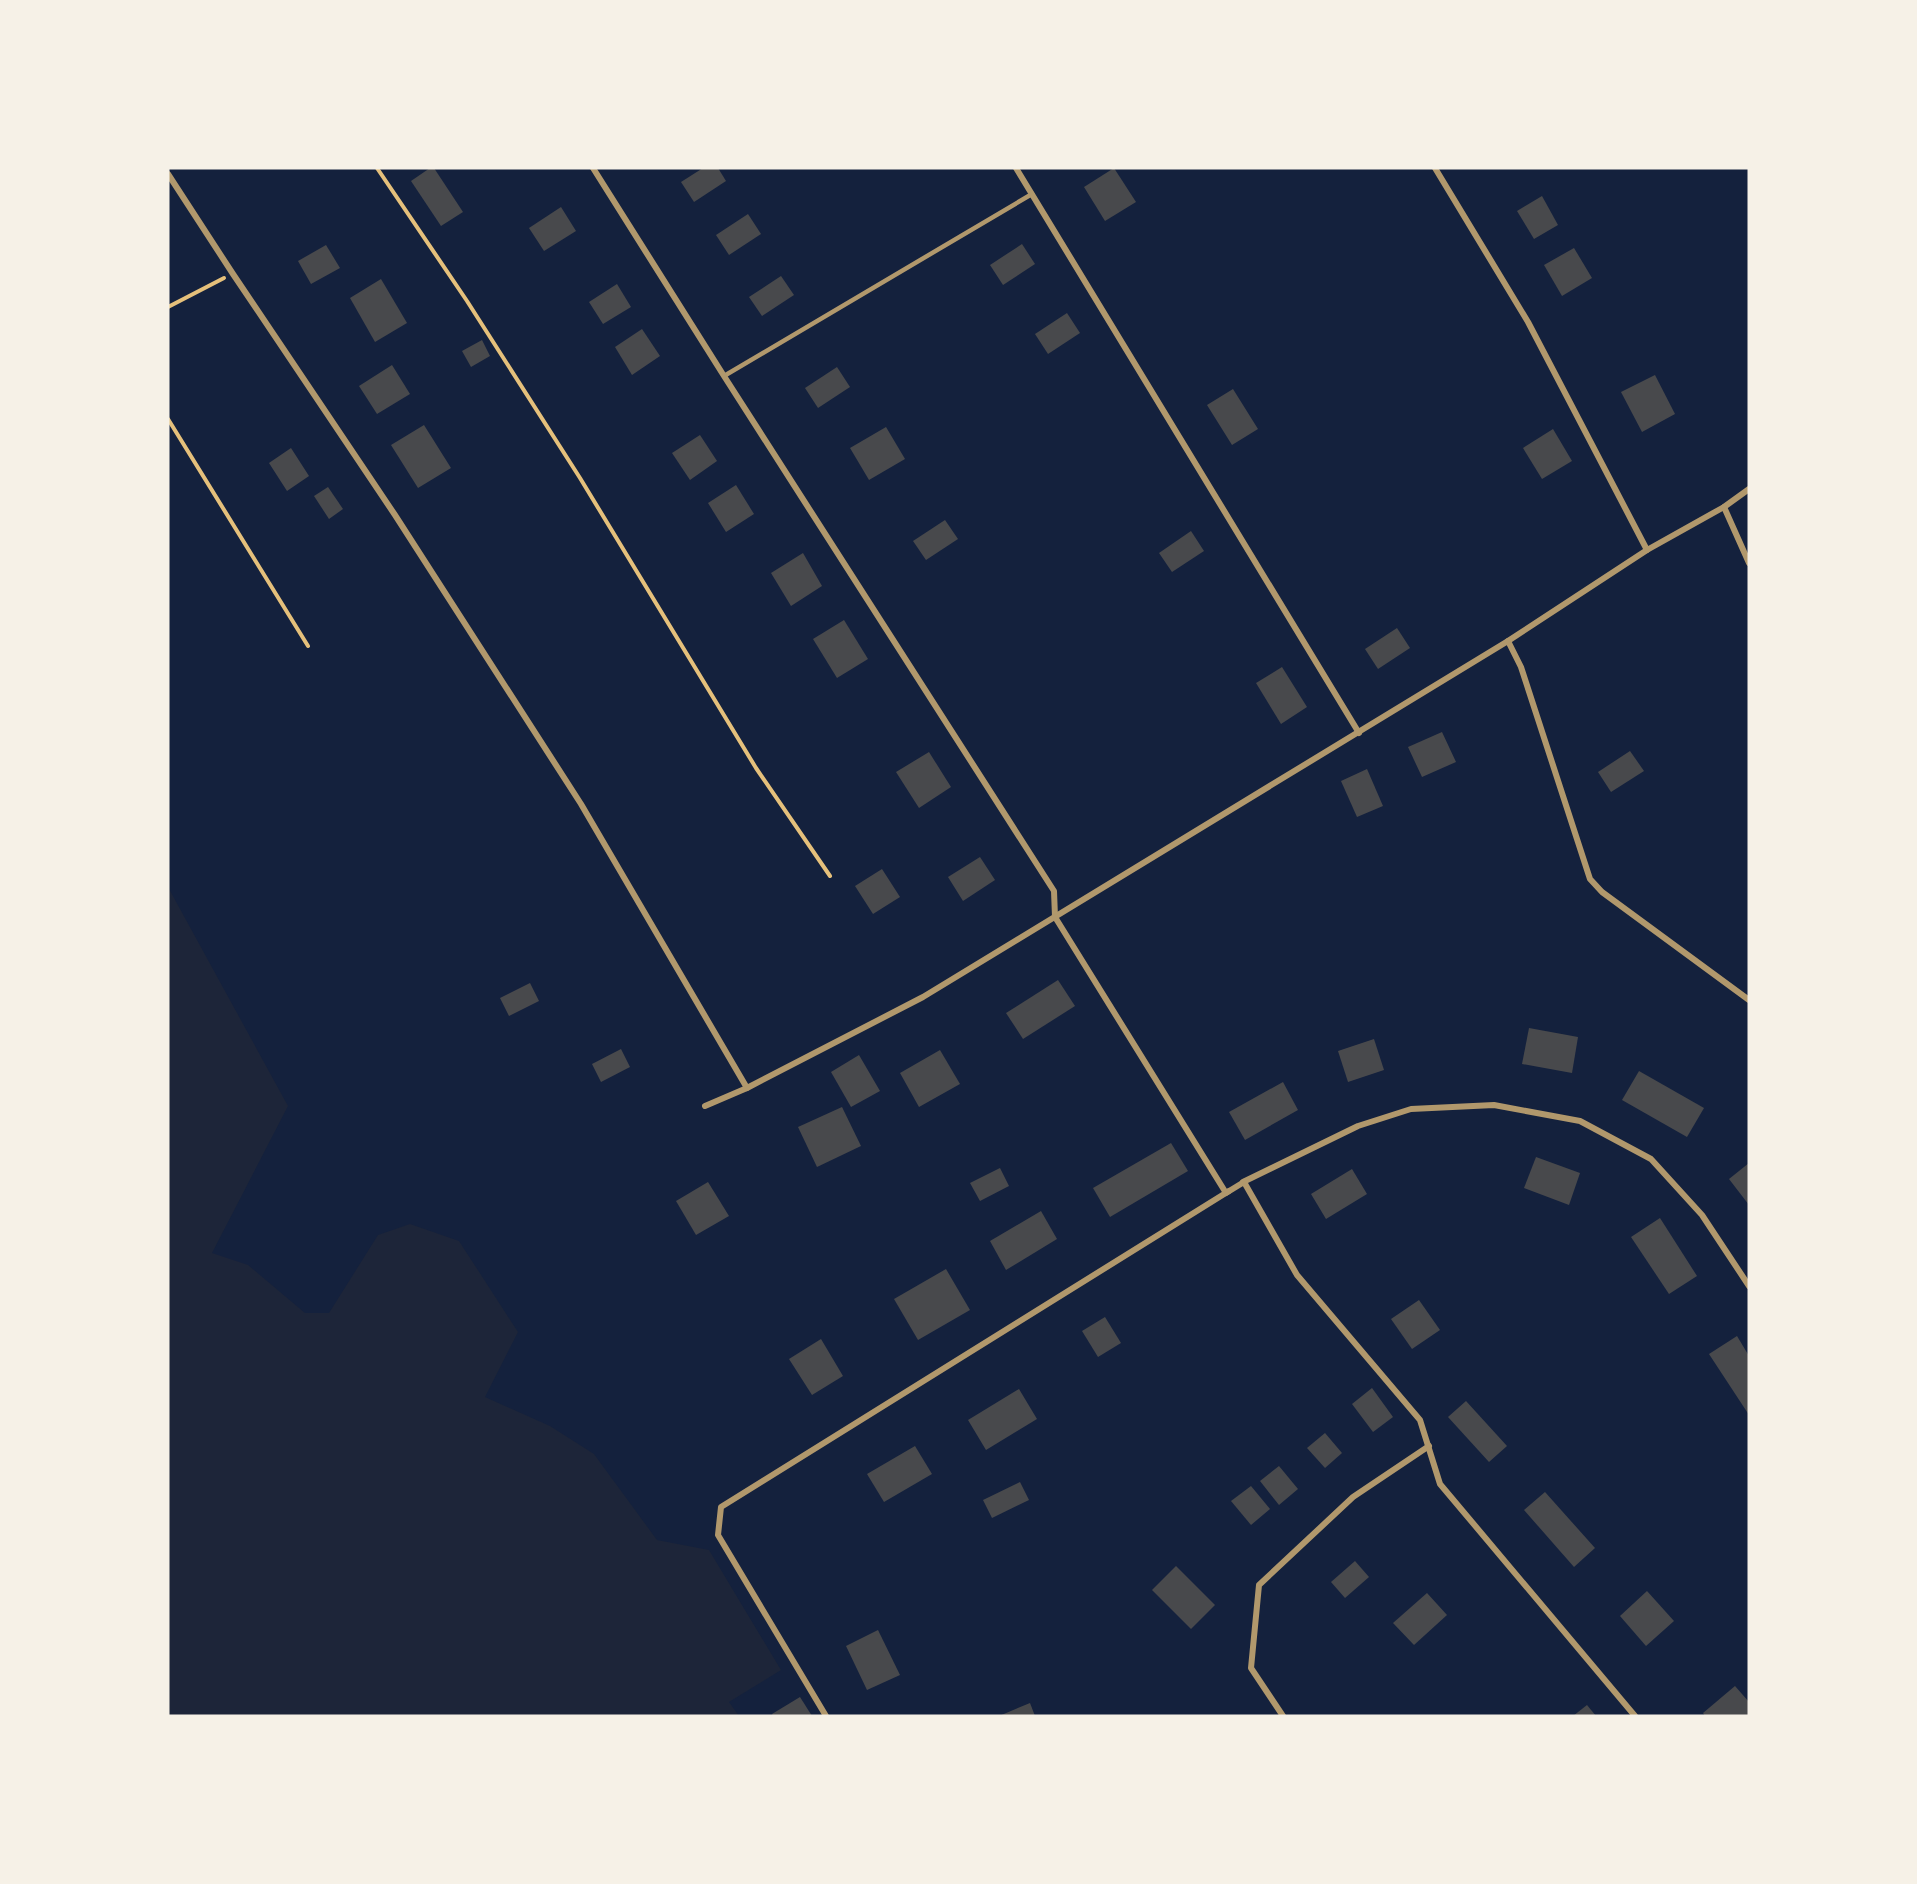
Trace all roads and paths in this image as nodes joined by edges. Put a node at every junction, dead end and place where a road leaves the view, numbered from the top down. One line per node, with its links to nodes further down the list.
1 (377, 168): 18 (path)
2 (593, 168): 9 (street)
3 (1016, 168): 6 (street)
4 (1435, 168): 13 (street)
5 (168, 174): 7 (street)
6 (1032, 194): 9 (lane); 17 (street)
7 (232, 274): 8 (path); 21 (street)
8 (168, 307)
9 (724, 376): 19 (street)
10 (168, 419): 16 (path)
11 (1749, 489): 12 (street)
12 (1724, 507): 13 (street); 14 (street)
13 (1647, 550): 15 (street)
14 (1749, 563)
15 (1508, 641): 17 (street); 20 (street)
16 (308, 646)
17 (1359, 733): 19 (street)
18 (830, 876)
19 (1055, 917): 21 (street); 24 (street)
20 (1749, 1000)
21 (747, 1088): 22 (street)
22 (705, 1106)
23 (1244, 1182): 24 (street); 25 (street); 26 (street)
24 (1226, 1193): 27 (street)
25 (1749, 1286)
26 (1429, 1446): 28 (street); 29 (street)
27 (826, 1716)
28 (1283, 1716)
29 (1635, 1716)

